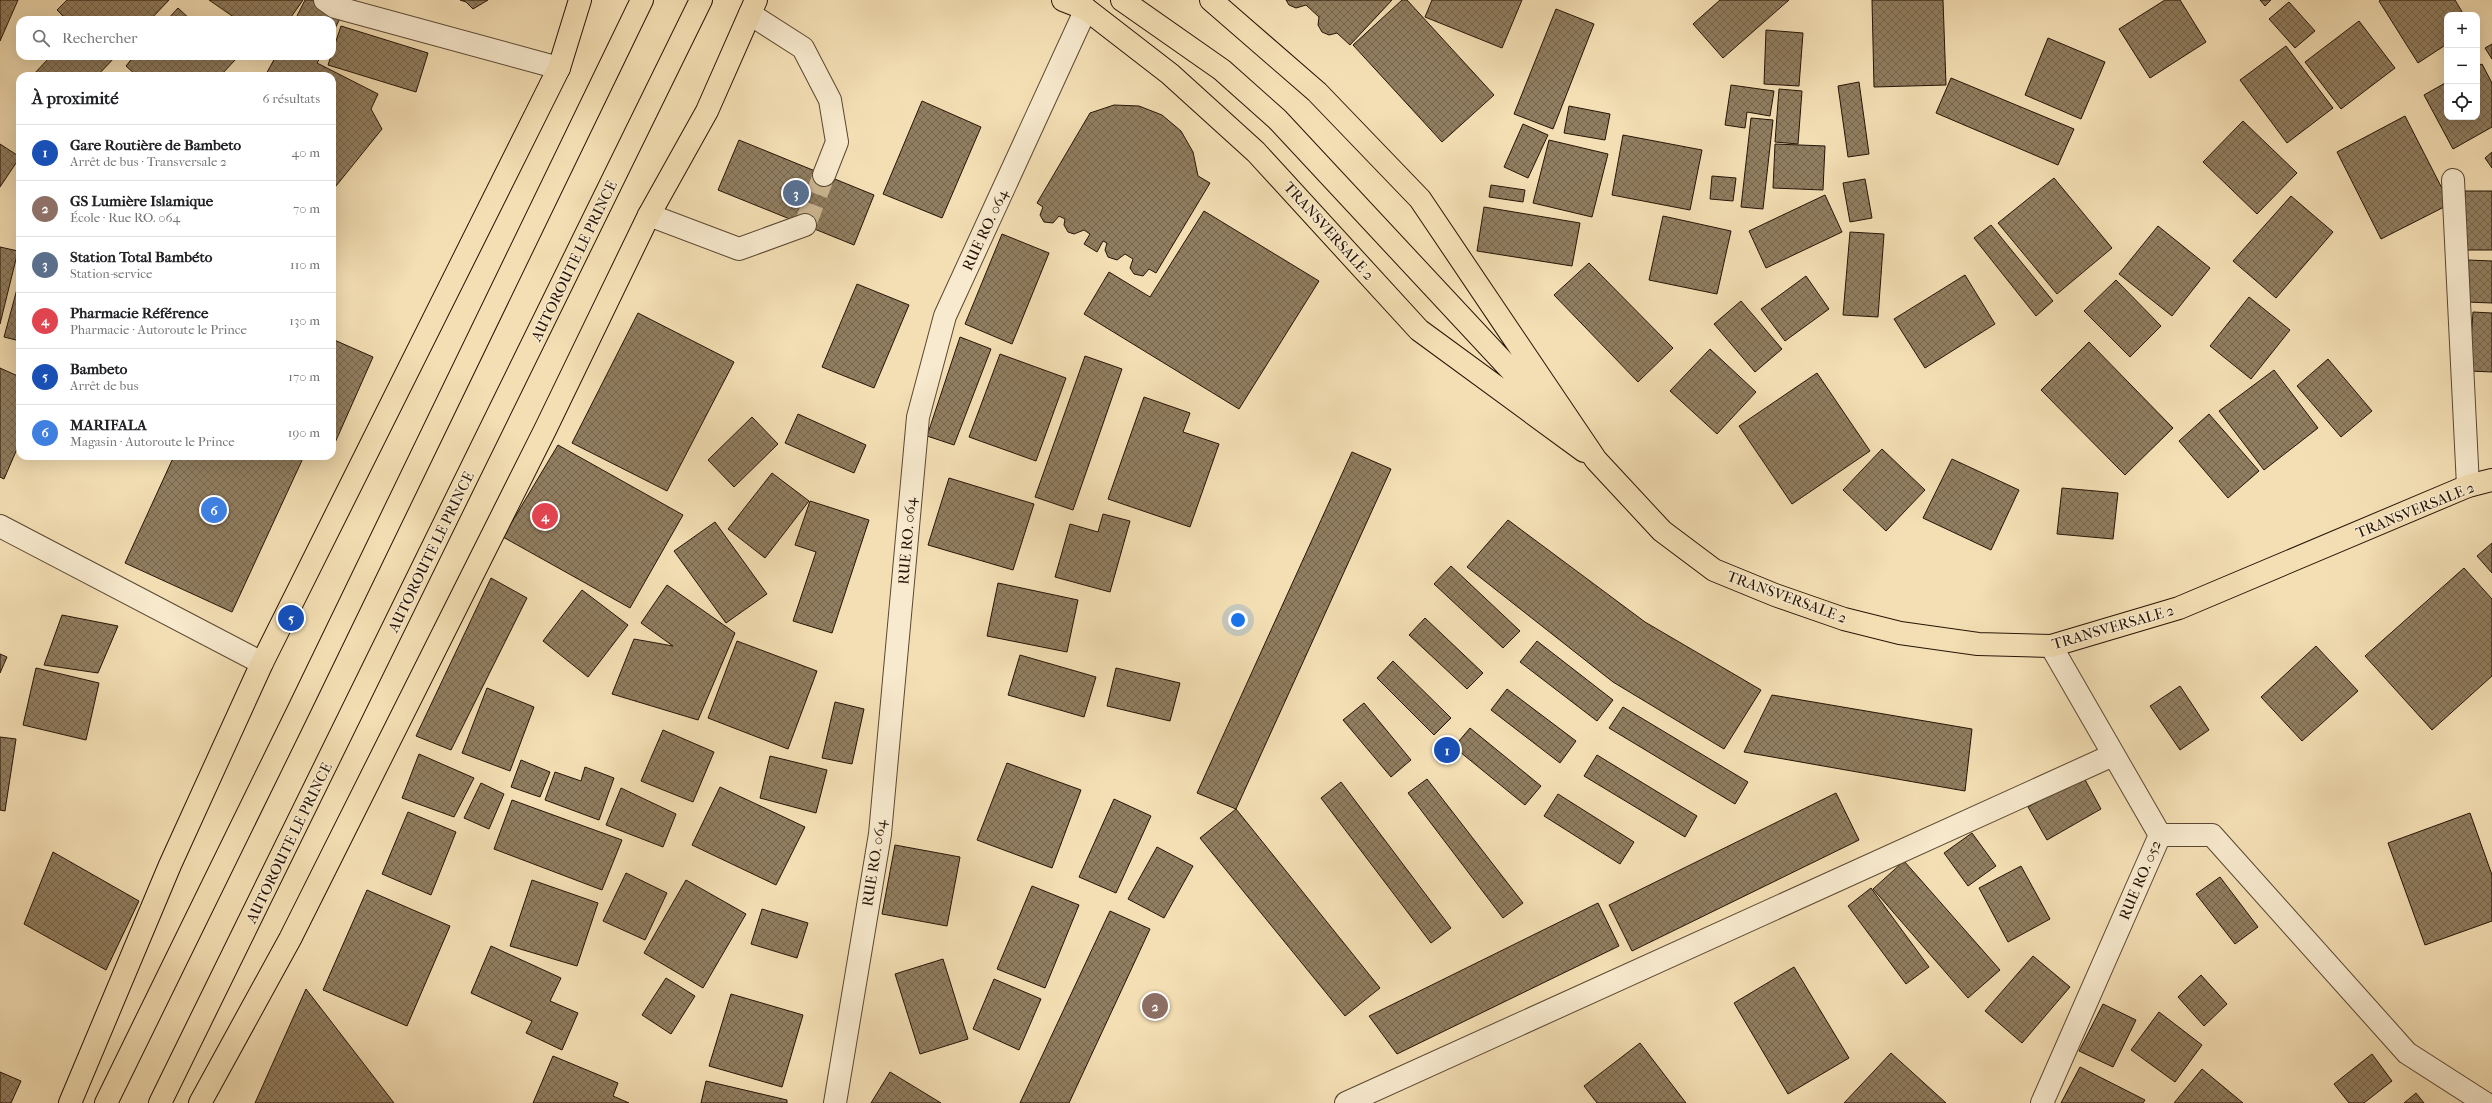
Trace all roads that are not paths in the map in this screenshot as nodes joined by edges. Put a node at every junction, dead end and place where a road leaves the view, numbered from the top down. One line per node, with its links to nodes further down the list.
1 (325, 0): 10 (street)
2 (580, 0): 10 (main road)
3 (642, 0): 24 (main road)
4 (701, 0): 25 (main road, AUTOROUTE LE PRINCE)
5 (1063, 0): 9 (main road, TRANSVERSALE 2)
6 (1122, 0): 15 (main road)
7 (1211, 0): 15 (main road, TRANSVERSALE 2)
8 (753, 7): 11 (street); 13 (main road)
9 (1086, 9): 15 (main road, TRANSVERSALE 2); 27 (street, RUE RO. 064)
10 (559, 68): 20 (main road)
11 (824, 175)
12 (2453, 180): 17 (street)
13 (649, 215): 14 (street); 26 (main road)
14 (804, 225)
15 (1596, 460): 19 (main road, TRANSVERSALE 2)
16 (2492, 480): 17 (main road, TRANSVERSALE 2)
17 (2468, 486): 19 (main road, TRANSVERSALE 2)
18 (0, 526): 20 (street)
19 (2051, 646): 21 (street, RUE RO. 052)
20 (262, 663): 23 (main road)
21 (2113, 755): 22 (street, RUE RO. 052); 28 (street)
22 (2160, 835): 29 (street, RUE RO. 052); 30 (street)
23 (70, 1103)
24 (106, 1103)
25 (160, 1103)
26 (200, 1103)
27 (835, 1103)
28 (1346, 1103)
29 (2042, 1103)
30 (2485, 1103)

